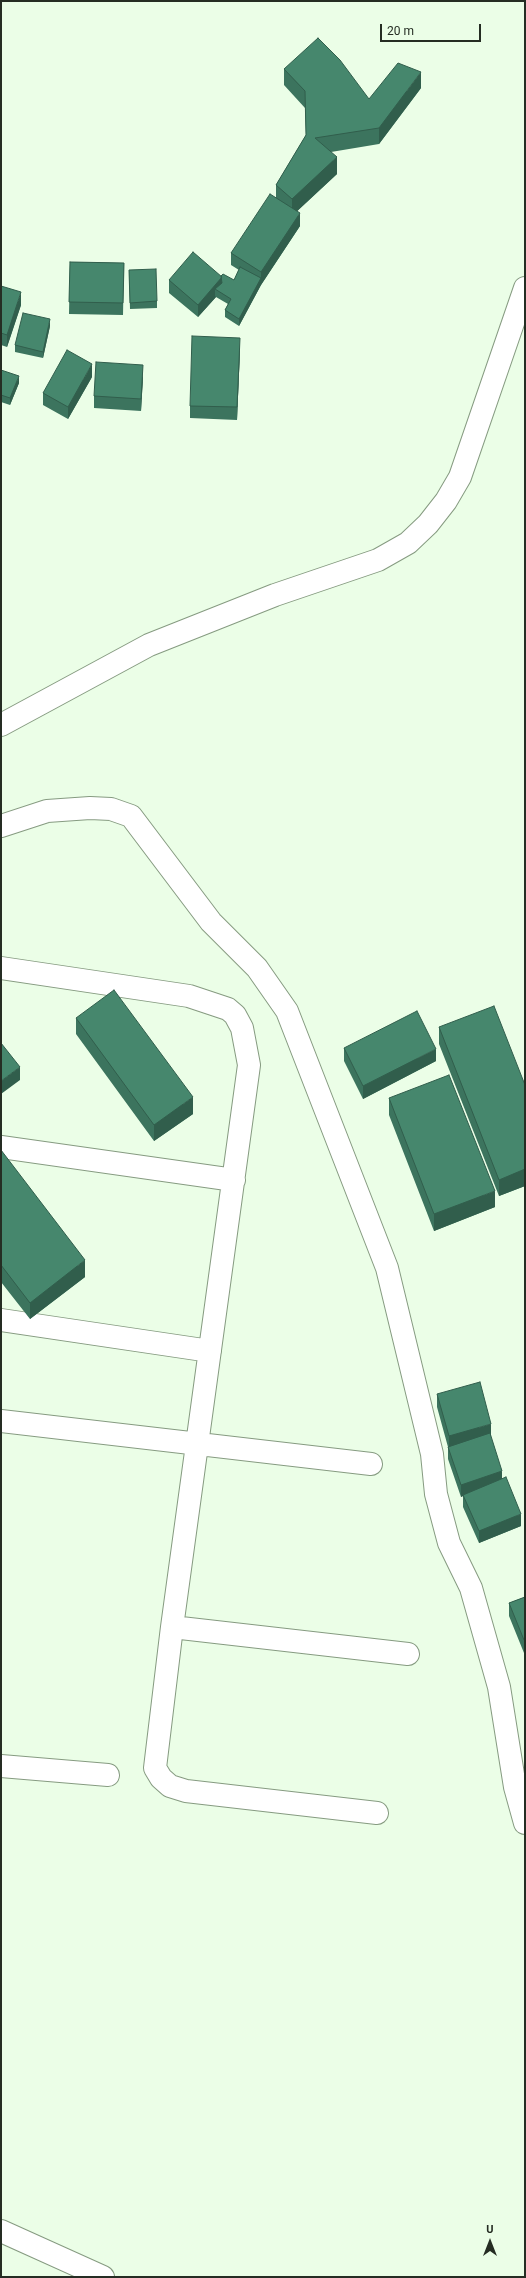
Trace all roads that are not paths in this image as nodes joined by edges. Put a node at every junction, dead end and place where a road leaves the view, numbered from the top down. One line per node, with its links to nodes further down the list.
1 (525, 288): 2 (street)
2 (1, 725)
3 (1, 826): 17 (street)
4 (1, 968): 6 (street)
5 (1, 1147): 6 (street)
6 (234, 1180): 8 (street)
7 (1, 1320): 8 (street)
8 (210, 1351): 10 (street)
9 (1, 1420): 10 (street)
10 (196, 1444): 11 (street); 12 (street)
11 (371, 1464)
12 (172, 1627): 13 (street); 16 (street)
13 (408, 1654)
14 (1, 1766): 15 (street)
15 (108, 1775)
16 (377, 1813)
17 (525, 1823)
18 (1, 2231): 19 (street)
19 (103, 2277)

